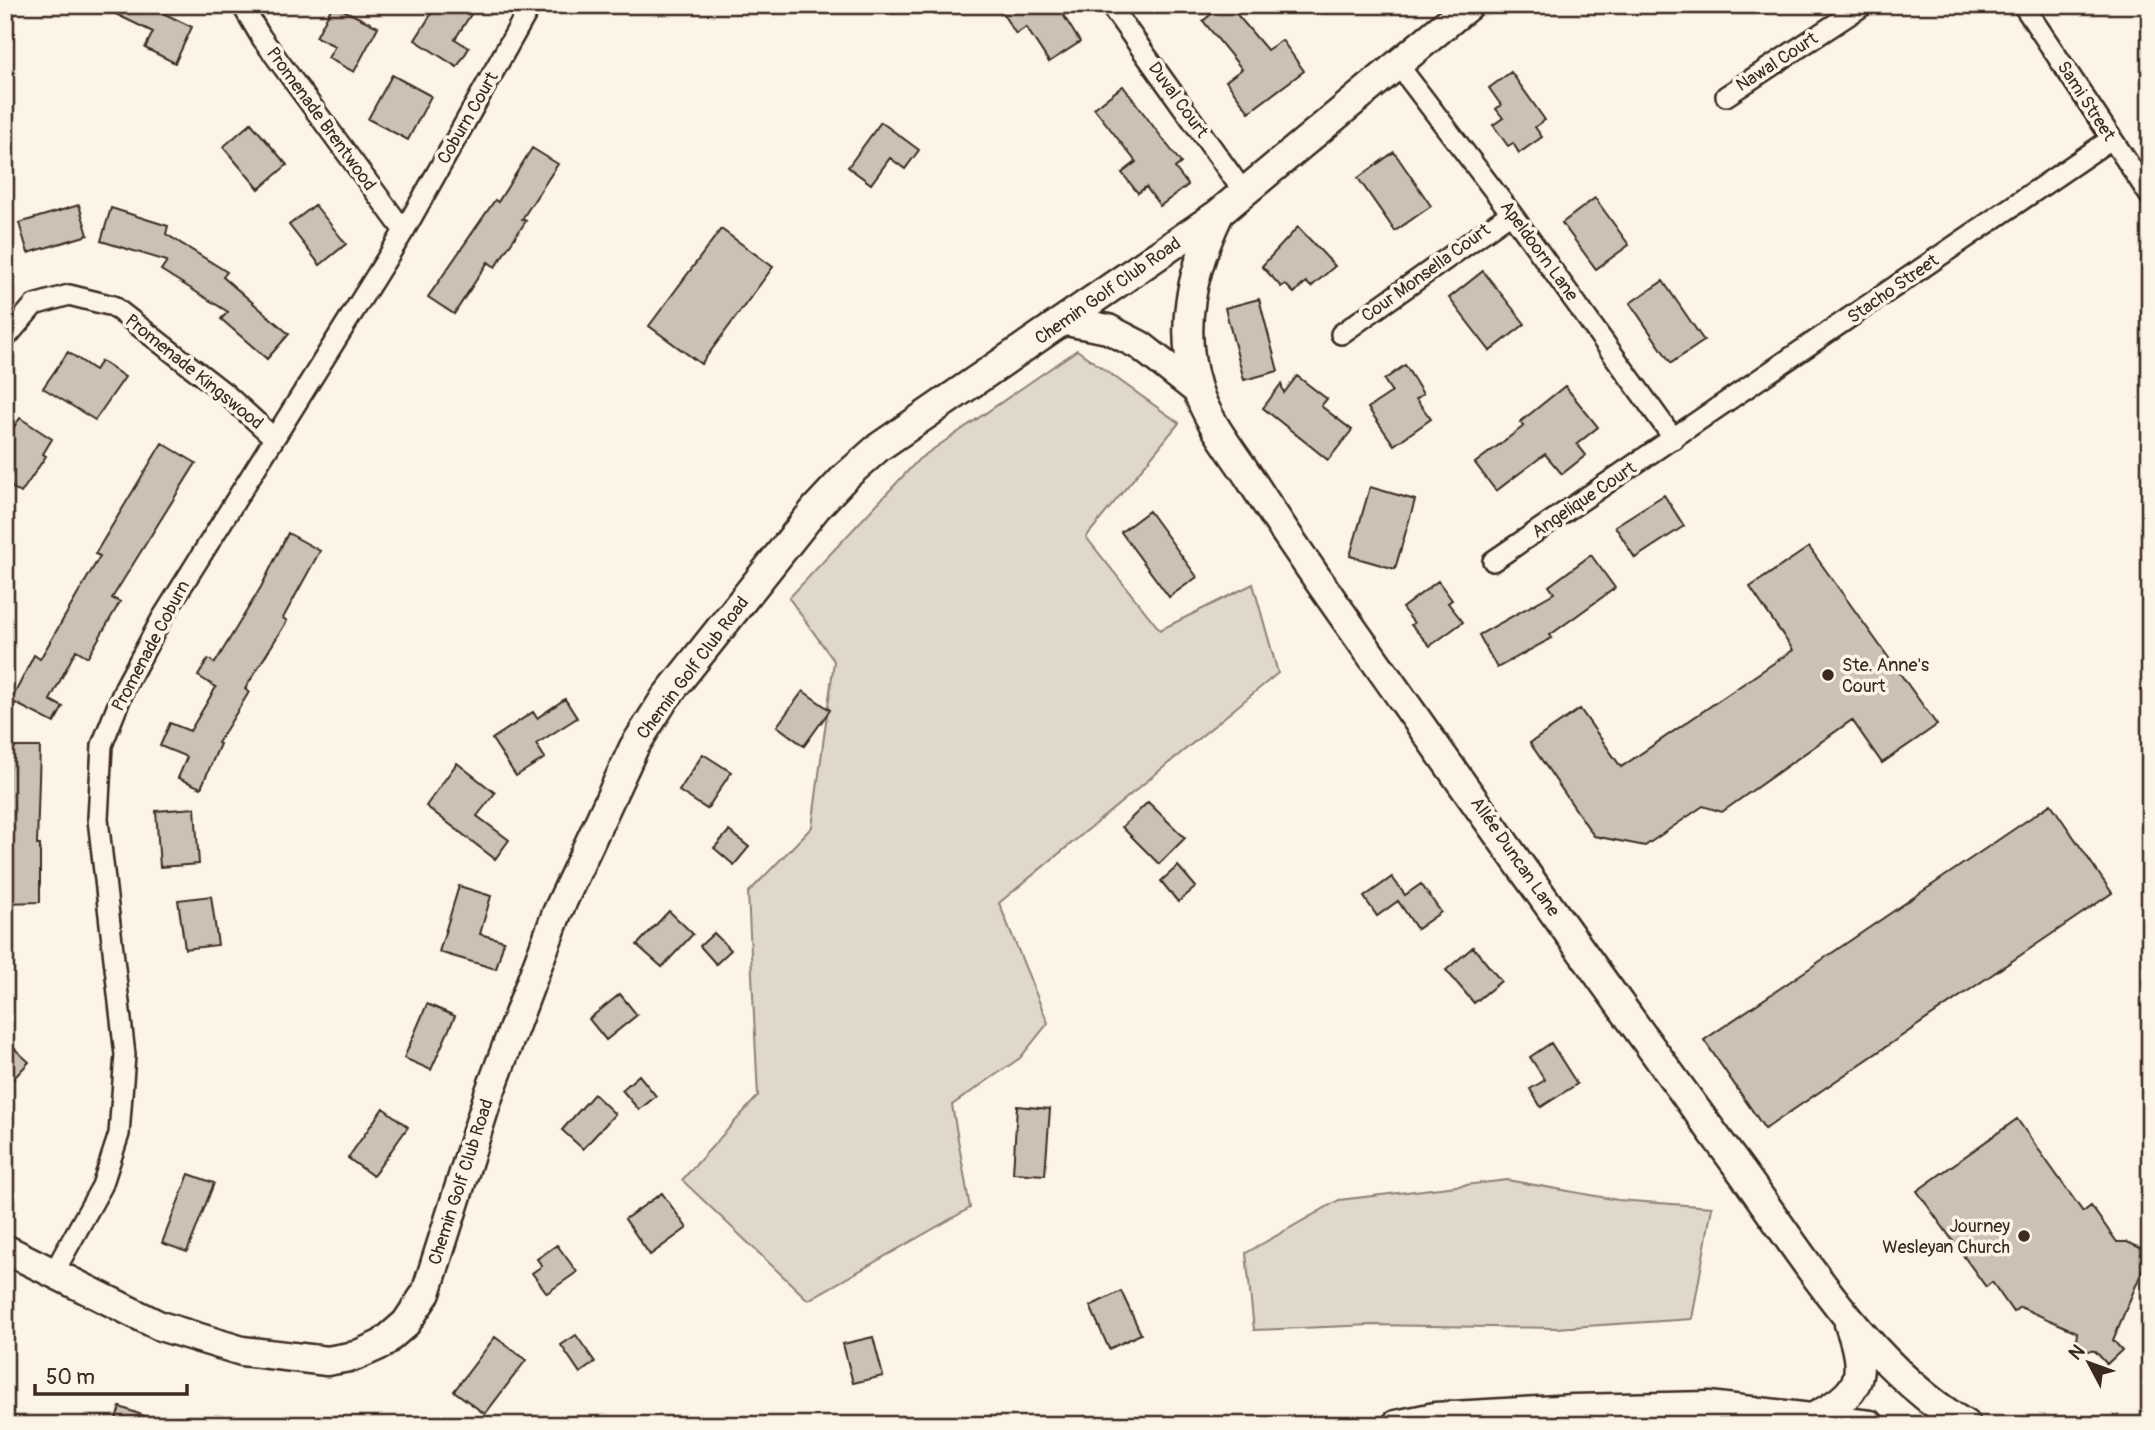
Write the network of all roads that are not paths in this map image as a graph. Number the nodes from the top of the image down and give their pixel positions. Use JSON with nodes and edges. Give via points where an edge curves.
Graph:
{"nodes":[{"id":1,"x":242,"y":5,"type":"edge"},
{"id":2,"x":531,"y":5,"type":"edge"},
{"id":3,"x":1110,"y":5,"type":"edge"},
{"id":4,"x":1469,"y":5,"type":"edge"},
{"id":5,"x":1864,"y":5,"type":"edge"},
{"id":6,"x":2023,"y":5,"type":"edge"},
{"id":7,"x":1399,"y":66,"type":"junction"},
{"id":8,"x":1726,"y":96,"type":"dead end"},
{"id":9,"x":2111,"y":138,"type":"junction"},
{"id":10,"x":1245,"y":194,"type":"junction"},
{"id":11,"x":2150,"y":196,"type":"edge"},
{"id":12,"x":1511,"y":213,"type":"junction"},
{"id":13,"x":1218,"y":215,"type":"junction"},
{"id":14,"x":404,"y":231,"type":"junction"},
{"id":15,"x":1066,"y":321,"type":"junction"},
{"id":16,"x":1341,"y":334,"type":"dead end"},
{"id":17,"x":5,"y":339,"type":"edge"},
{"id":18,"x":1198,"y":391,"type":"junction"},
{"id":19,"x":274,"y":438,"type":"junction"},
{"id":20,"x":1674,"y":439,"type":"junction"},
{"id":21,"x":1493,"y":561,"type":"dead end"},
{"id":22,"x":5,"y":1249,"type":"edge"},
{"id":23,"x":54,"y":1272,"type":"junction"},
{"id":24,"x":1846,"y":1315,"type":"junction"},
{"id":25,"x":1812,"y":1418,"type":"junction"},
{"id":26,"x":1396,"y":1425,"type":"edge"},
{"id":27,"x":1870,"y":1425,"type":"edge"},
{"id":28,"x":1966,"y":1425,"type":"edge"}],
"edges":[{"from":1,"to":14,"type":"street","name":"Promenade Brentwood"},
{"from":2,"to":14,"type":"street","name":"Coburn Court"},
{"from":3,"to":10,"type":"street","name":"Duval Court"},
{"from":4,"to":7,"type":"street","name":"Chemin Golf Club Road"},
{"from":5,"to":8,"type":"street","name":"Nawal Court"},
{"from":6,"to":9,"type":"street","name":"Sami Street"},
{"from":7,"to":10,"type":"street","name":"Chemin Golf Club Road"},
{"from":7,"to":12,"type":"street","name":"Apeldoorn Lane"},
{"from":9,"to":11,"type":"street","name":"Sami Street"},
{"from":9,"to":20,"type":"street","name":"Stacho Street"},
{"from":10,"to":13,"type":"street","name":"Chemin Golf Club Road"},
{"from":12,"to":16,"type":"street","name":"Cour Monsella Court"},
{"from":12,"to":20,"type":"street","name":"Apeldoorn Lane"},
{"from":13,"to":15,"type":"street","name":"Chemin Golf Club Road"},
{"from":13,"to":18,"type":"street","via":[[1202,249],[1188,318]]},
{"from":14,"to":19,"type":"street","name":"Promenade Coburn"},
{"from":15,"to":18,"type":"street","via":[[1108,329],[1140,346]]},
{"from":15,"to":23,"type":"street","name":"Chemin Golf Club Road","via":[[879,447],[845,477],[665,698],[634,747],[556,913],[489,1094],[426,1293],[406,1323],[382,1344],[327,1361],[242,1351],[160,1326]]},
{"from":17,"to":19,"type":"street","name":"Promenade Kingswood","via":[[34,305],[69,295],[113,306],[226,394]]},
{"from":18,"to":24,"type":"street","name":"Allée Duncan Lane","via":[[1236,458],[1327,593]]},
{"from":19,"to":23,"type":"street","name":"Promenade Coburn","via":[[162,618],[125,687],[102,745],[98,819],[125,1055],[120,1134],[102,1186]]},
{"from":20,"to":21,"type":"street","name":"Angelique Court"},
{"from":22,"to":23,"type":"street","name":"Chemin Golf Club Road"},
{"from":24,"to":25,"type":"street","via":[[1860,1354],[1860,1374],[1853,1391],[1839,1404]]},
{"from":24,"to":28,"type":"street","via":[[1921,1394]]},
{"from":25,"to":26,"type":"street","via":[[1709,1406],[1435,1417]]},
{"from":25,"to":27,"type":"street"}]}
